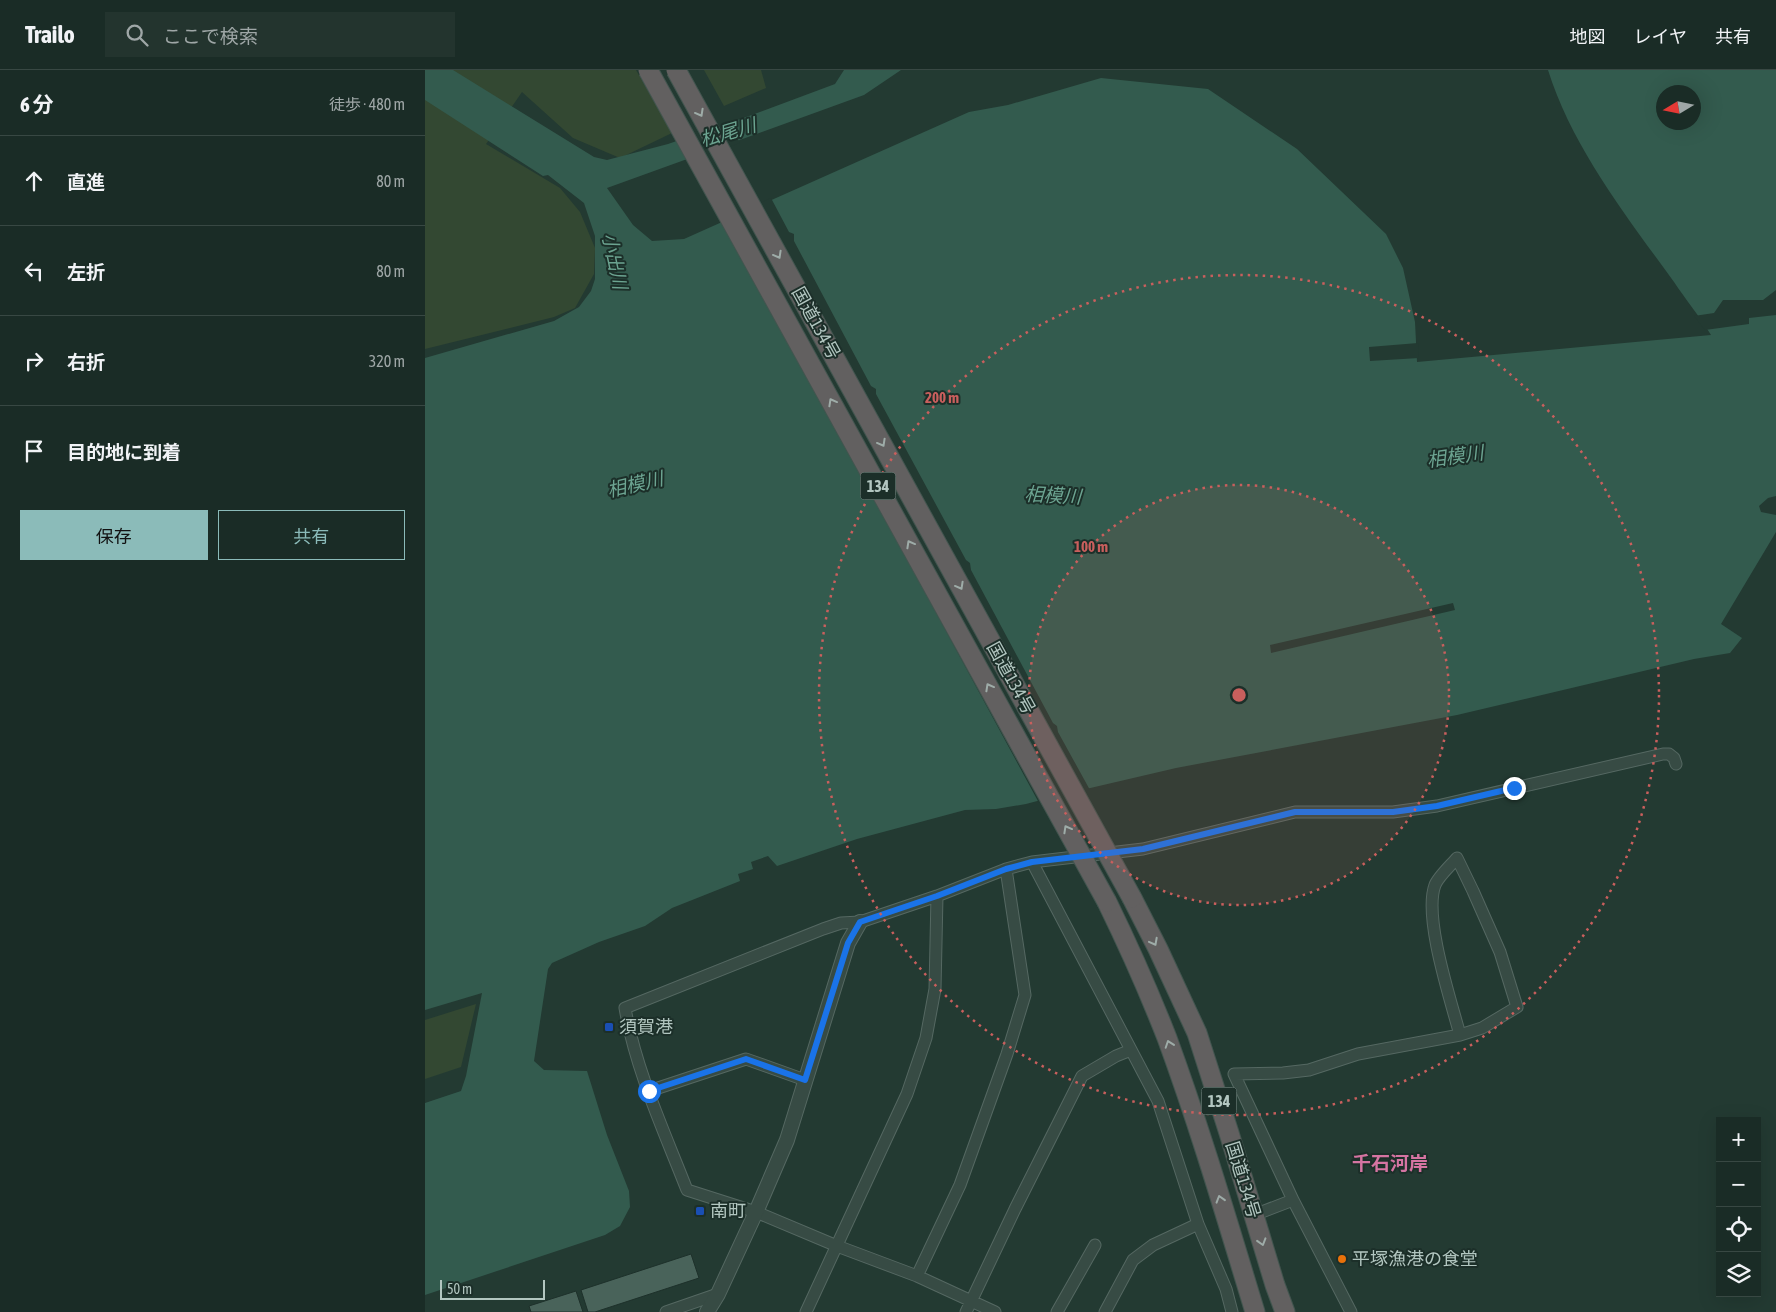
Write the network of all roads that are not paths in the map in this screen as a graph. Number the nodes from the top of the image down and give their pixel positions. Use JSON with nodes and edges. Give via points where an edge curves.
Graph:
{"nodes":[{"id":1,"x":649,"y":70,"type":"edge"},
{"id":2,"x":676,"y":70,"type":"edge"},
{"id":3,"x":1676,"y":764,"type":"dead end"},
{"id":4,"x":1032,"y":862,"type":"junction"},
{"id":5,"x":1006,"y":869,"type":"junction"},
{"id":6,"x":937,"y":896,"type":"junction"},
{"id":7,"x":860,"y":922,"type":"junction"},
{"id":8,"x":1460,"y":1035,"type":"junction"},
{"id":9,"x":1131,"y":1050,"type":"junction"},
{"id":10,"x":805,"y":1080,"type":"junction"},
{"id":11,"x":649,"y":1091,"type":"junction"},
{"id":12,"x":1293,"y":1200,"type":"junction"},
{"id":13,"x":756,"y":1212,"type":"junction"},
{"id":14,"x":1254,"y":1215,"type":"junction"},
{"id":15,"x":1198,"y":1224,"type":"junction"},
{"id":16,"x":1095,"y":1245,"type":"dead end"},
{"id":17,"x":837,"y":1246,"type":"junction"},
{"id":18,"x":917,"y":1276,"type":"junction"},
{"id":19,"x":718,"y":1294,"type":"junction"},
{"id":20,"x":971,"y":1300,"type":"junction"},
{"id":21,"x":665,"y":1312,"type":"edge"},
{"id":22,"x":707,"y":1312,"type":"edge"},
{"id":23,"x":806,"y":1312,"type":"edge"},
{"id":24,"x":966,"y":1312,"type":"edge"},
{"id":25,"x":995,"y":1312,"type":"edge"},
{"id":26,"x":1057,"y":1312,"type":"edge"},
{"id":27,"x":1105,"y":1312,"type":"edge"},
{"id":28,"x":1232,"y":1312,"type":"edge"},
{"id":29,"x":1255,"y":1312,"type":"edge"},
{"id":30,"x":1285,"y":1312,"type":"edge"},
{"id":31,"x":1351,"y":1312,"type":"edge"}],
"edges":[{"from":29,"to":1,"type":"highway","name":"国道134号","number":"134","one_way":true,"bridge":true,"via":[[1167,1038],[1133,955],[1107,902]]},
{"from":2,"to":14,"type":"highway","name":"国道134号","number":"134","one_way":true,"bridge":true,"via":[[1158,949],[1197,1033]]},
{"from":3,"to":4,"type":"street","via":[[1669,754],[1663,754],[1437,806],[1393,812],[1295,812],[1143,849]]},
{"from":4,"to":5,"type":"street"},
{"from":4,"to":9,"type":"street"},
{"from":5,"to":6,"type":"street"},
{"from":5,"to":18,"type":"street","via":[[1025,994],[1007,1054],[959,1185]]},
{"from":6,"to":7,"type":"street"},
{"from":6,"to":17,"type":"street","via":[[935,989],[926,1038],[907,1094]]},
{"from":7,"to":10,"type":"street","via":[[848,943]]},
{"from":7,"to":11,"type":"street","via":[[841,923],[823,929],[625,1008]]},
{"from":8,"to":8,"type":"street","via":[[1482,1028],[1517,1007],[1500,952],[1457,858],[1435,884],[1432,911],[1439,958]]},
{"from":8,"to":12,"type":"street","via":[[1358,1054],[1309,1070],[1283,1074],[1234,1074]]},
{"from":9,"to":15,"type":"street","via":[[1158,1101]]},
{"from":9,"to":20,"type":"street","via":[[1083,1076]]},
{"from":10,"to":11,"type":"street","via":[[746,1059]]},
{"from":10,"to":13,"type":"street","via":[[787,1140]]},
{"from":11,"to":13,"type":"street","via":[[687,1190]]},
{"from":12,"to":14,"type":"street"},
{"from":12,"to":31,"type":"street"},
{"from":13,"to":17,"type":"street"},
{"from":13,"to":19,"type":"street"},
{"from":14,"to":30,"type":"highway","name":"国道134号","number":"134","one_way":true},
{"from":15,"to":27,"type":"street","via":[[1153,1245],[1133,1260]]},
{"from":15,"to":28,"type":"street","via":[[1227,1289]]},
{"from":16,"to":26,"type":"street"},
{"from":17,"to":18,"type":"street"},
{"from":17,"to":23,"type":"street"},
{"from":18,"to":20,"type":"street"},
{"from":19,"to":21,"type":"street"},
{"from":19,"to":22,"type":"street"},
{"from":20,"to":24,"type":"street"},
{"from":20,"to":25,"type":"street"}]}
